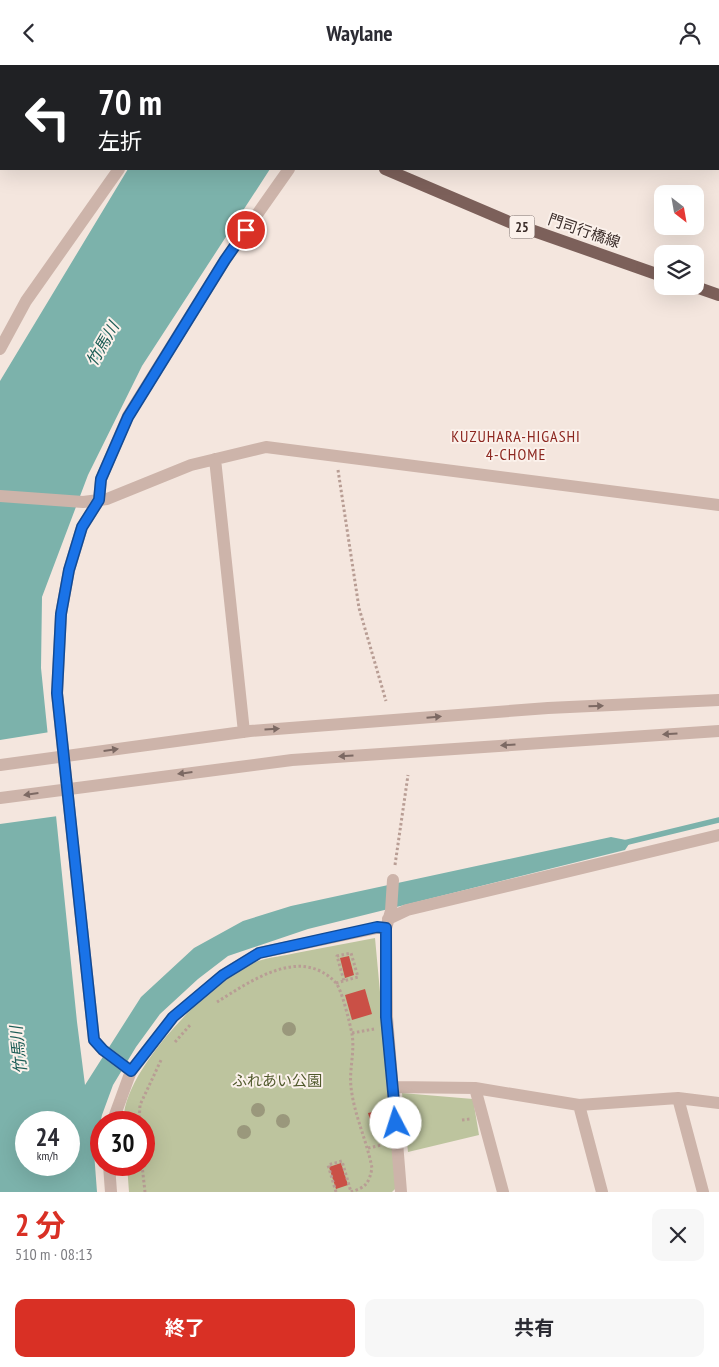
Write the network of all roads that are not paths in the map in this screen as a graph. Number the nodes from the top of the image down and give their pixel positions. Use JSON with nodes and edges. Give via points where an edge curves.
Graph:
{"nodes":[{"id":1,"x":118,"y":170,"type":"edge"},
{"id":2,"x":288,"y":170,"type":"edge"},
{"id":3,"x":387,"y":170,"type":"edge"},
{"id":4,"x":654,"y":273,"type":"edge"},
{"id":5,"x":704,"y":290,"type":"edge"},
{"id":6,"x":719,"y":295,"type":"edge"},
{"id":7,"x":0,"y":349,"type":"edge"},
{"id":8,"x":216,"y":459,"type":"junction"},
{"id":9,"x":0,"y":496,"type":"edge"},
{"id":10,"x":99,"y":500,"type":"junction"},
{"id":11,"x":719,"y":505,"type":"edge"},
{"id":12,"x":719,"y":700,"type":"edge"},
{"id":13,"x":719,"y":731,"type":"edge"},
{"id":14,"x":244,"y":732,"type":"junction"},
{"id":15,"x":60,"y":757,"type":"junction"},
{"id":16,"x":0,"y":765,"type":"edge"},
{"id":17,"x":64,"y":789,"type":"junction"},
{"id":18,"x":0,"y":798,"type":"edge"},
{"id":19,"x":719,"y":835,"type":"edge"},
{"id":20,"x":392,"y":880,"type":"road end"},
{"id":21,"x":388,"y":920,"type":"junction"},
{"id":22,"x":131,"y":1071,"type":"junction"},
{"id":23,"x":393,"y":1087,"type":"junction"},
{"id":24,"x":475,"y":1088,"type":"junction"},
{"id":25,"x":678,"y":1099,"type":"junction"},
{"id":26,"x":719,"y":1103,"type":"edge"},
{"id":27,"x":579,"y":1105,"type":"junction"},
{"id":28,"x":116,"y":1111,"type":"edge"},
{"id":29,"x":110,"y":1176,"type":"edge"},
{"id":30,"x":111,"y":1192,"type":"edge"},
{"id":31,"x":402,"y":1192,"type":"edge"},
{"id":32,"x":503,"y":1192,"type":"edge"},
{"id":33,"x":602,"y":1192,"type":"edge"},
{"id":34,"x":703,"y":1192,"type":"edge"}],
"edges":[{"from":1,"to":7,"type":"street","via":[[26,301]]},
{"from":2,"to":10,"type":"street","via":[[225,260],[128,417],[101,479]]},
{"from":3,"to":4,"type":"main road","name":"門司行橋線","number":"25","via":[[514,224]]},
{"from":5,"to":6,"type":"main road"},
{"from":8,"to":10,"type":"street","via":[[191,465]]},
{"from":8,"to":11,"type":"street","via":[[266,447]]},
{"from":8,"to":14,"type":"street"},
{"from":9,"to":10,"type":"street","via":[[83,502]]},
{"from":10,"to":15,"type":"street","via":[[82,527],[69,570],[61,614],[57,693]]},
{"from":14,"to":12,"type":"street","one_way":true,"via":[[548,708]]},
{"from":13,"to":17,"type":"street","one_way":true,"via":[[292,760]]},
{"from":15,"to":14,"type":"street","one_way":true},
{"from":15,"to":16,"type":"street"},
{"from":15,"to":17,"type":"street"},
{"from":17,"to":18,"type":"street","one_way":true},
{"from":17,"to":22,"type":"street","via":[[94,1040]]},
{"from":19,"to":21,"type":"street","via":[[407,910]]},
{"from":20,"to":21,"type":"street"},
{"from":21,"to":22,"type":"street","via":[[377,927],[259,953],[223,975],[173,1017]]},
{"from":21,"to":23,"type":"street","via":[[387,1027]]},
{"from":22,"to":28,"type":"street"},
{"from":23,"to":24,"type":"street"},
{"from":23,"to":31,"type":"street"},
{"from":24,"to":27,"type":"street"},
{"from":24,"to":32,"type":"street"},
{"from":25,"to":26,"type":"street"},
{"from":25,"to":27,"type":"street"},
{"from":25,"to":34,"type":"street"},
{"from":27,"to":33,"type":"street"},
{"from":29,"to":30,"type":"street"}]}
